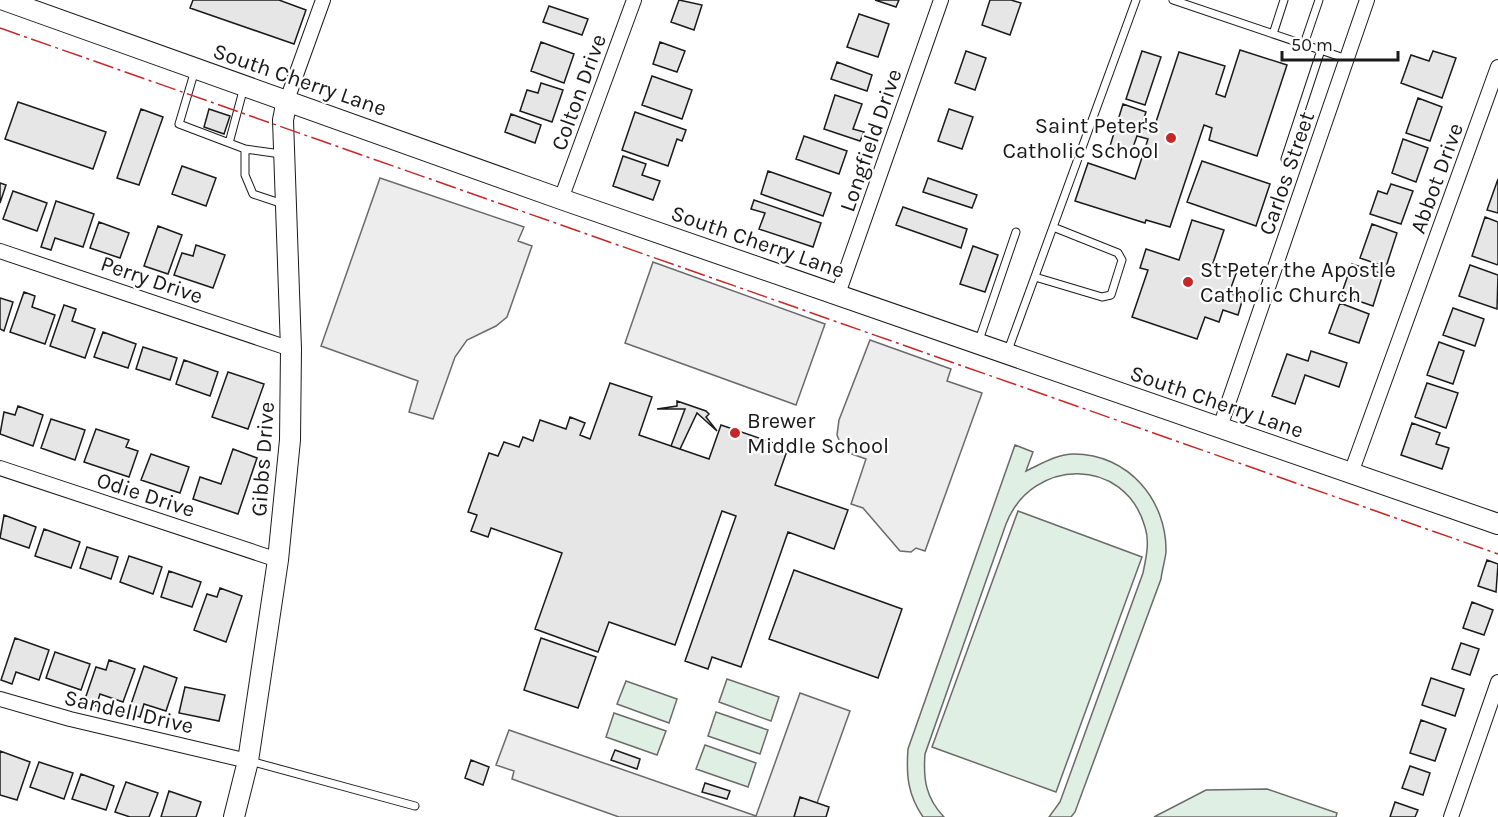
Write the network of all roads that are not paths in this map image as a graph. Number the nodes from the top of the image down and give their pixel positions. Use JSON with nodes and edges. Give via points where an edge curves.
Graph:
{"nodes":[{"id":1,"x":4,"y":0,"type":"edge"},
{"id":2,"x":323,"y":0,"type":"edge"},
{"id":3,"x":634,"y":0,"type":"edge"},
{"id":4,"x":941,"y":0,"type":"edge"},
{"id":5,"x":1136,"y":0,"type":"edge"},
{"id":6,"x":1173,"y":0,"type":"edge"},
{"id":7,"x":1284,"y":0,"type":"edge"},
{"id":8,"x":1319,"y":0,"type":"edge"},
{"id":9,"x":1367,"y":0,"type":"edge"},
{"id":10,"x":1273,"y":34,"type":"junction"},
{"id":11,"x":1304,"y":44,"type":"junction"},
{"id":12,"x":1320,"y":50,"type":"junction"},
{"id":13,"x":1347,"y":59,"type":"junction"},
{"id":14,"x":1498,"y":67,"type":"edge"},
{"id":15,"x":195,"y":68,"type":"junction"},
{"id":16,"x":244,"y":85,"type":"junction"},
{"id":17,"x":287,"y":100,"type":"junction"},
{"id":18,"x":229,"y":142,"type":"junction"},
{"id":19,"x":245,"y":149,"type":"junction"},
{"id":20,"x":284,"y":154,"type":"junction"},
{"id":21,"x":1284,"y":159,"type":"dead end"},
{"id":22,"x":561,"y":199,"type":"junction"},
{"id":23,"x":286,"y":205,"type":"junction"},
{"id":24,"x":1053,"y":227,"type":"junction"},
{"id":25,"x":1016,"y":232,"type":"dead end"},
{"id":26,"x":0,"y":251,"type":"edge"},
{"id":27,"x":1035,"y":277,"type":"junction"},
{"id":28,"x":838,"y":294,"type":"junction"},
{"id":29,"x":978,"y":343,"type":"junction"},
{"id":30,"x":291,"y":349,"type":"junction"},
{"id":31,"x":1007,"y":353,"type":"junction"},
{"id":32,"x":1220,"y":427,"type":"junction"},
{"id":33,"x":0,"y":468,"type":"edge"},
{"id":34,"x":1351,"y":473,"type":"junction"},
{"id":35,"x":1498,"y":524,"type":"edge"},
{"id":36,"x":278,"y":560,"type":"junction"},
{"id":37,"x":1498,"y":682,"type":"edge"},
{"id":38,"x":0,"y":699,"type":"edge"},
{"id":39,"x":248,"y":761,"type":"junction"},
{"id":40,"x":415,"y":806,"type":"dead end"},
{"id":41,"x":234,"y":817,"type":"edge"},
{"id":42,"x":1452,"y":817,"type":"edge"}],
"edges":[{"from":1,"to":15,"type":"street","name":"South Cherry Lane"},
{"from":2,"to":17,"type":"street"},
{"from":3,"to":22,"type":"street","name":"Colton Drive"},
{"from":4,"to":28,"type":"street","name":"Longfield Drive"},
{"from":5,"to":24,"type":"lane"},
{"from":6,"to":10,"type":"lane"},
{"from":7,"to":10,"type":"lane"},
{"from":8,"to":11,"type":"lane"},
{"from":9,"to":13,"type":"street","name":"Carlos Street"},
{"from":10,"to":11,"type":"lane"},
{"from":11,"to":12,"type":"lane"},
{"from":12,"to":13,"type":"lane"},
{"from":12,"to":21,"type":"lane"},
{"from":13,"to":32,"type":"street","name":"Carlos Street"},
{"from":14,"to":34,"type":"street","name":"Abbot Drive"},
{"from":15,"to":16,"type":"street","name":"South Cherry Lane"},
{"from":15,"to":18,"type":"lane","via":[[179,124]]},
{"from":16,"to":17,"type":"street","name":"South Cherry Lane"},
{"from":16,"to":18,"type":"lane"},
{"from":17,"to":20,"type":"street","name":"Gibbs Drive"},
{"from":17,"to":22,"type":"street","name":"South Cherry Lane"},
{"from":18,"to":19,"type":"lane"},
{"from":19,"to":20,"type":"lane"},
{"from":19,"to":23,"type":"lane","via":[[245,175],[253,194]]},
{"from":20,"to":23,"type":"street","name":"Gibbs Drive"},
{"from":22,"to":28,"type":"street","name":"South Cherry Lane"},
{"from":23,"to":30,"type":"street","name":"Gibbs Drive"},
{"from":24,"to":27,"type":"lane"},
{"from":24,"to":27,"type":"lane","via":[[1119,253],[1122,260],[1111,295],[1102,297]]},
{"from":25,"to":29,"type":"lane"},
{"from":26,"to":30,"type":"street","name":"Perry Drive"},
{"from":27,"to":31,"type":"lane"},
{"from":28,"to":29,"type":"street","name":"South Cherry Lane"},
{"from":29,"to":31,"type":"street","name":"South Cherry Lane"},
{"from":30,"to":36,"type":"street","name":"Gibbs Drive","via":[[290,440]]},
{"from":31,"to":32,"type":"street","name":"South Cherry Lane"},
{"from":32,"to":34,"type":"street","name":"South Cherry Lane"},
{"from":33,"to":36,"type":"street","name":"Odie Drive"},
{"from":34,"to":35,"type":"street","name":"South Cherry Lane"},
{"from":36,"to":39,"type":"street","name":"Gibbs Drive"},
{"from":37,"to":42,"type":"street"},
{"from":38,"to":39,"type":"street","name":"Sandell Drive"},
{"from":39,"to":40,"type":"lane"},
{"from":39,"to":41,"type":"street","name":"Gibbs Drive"}]}
